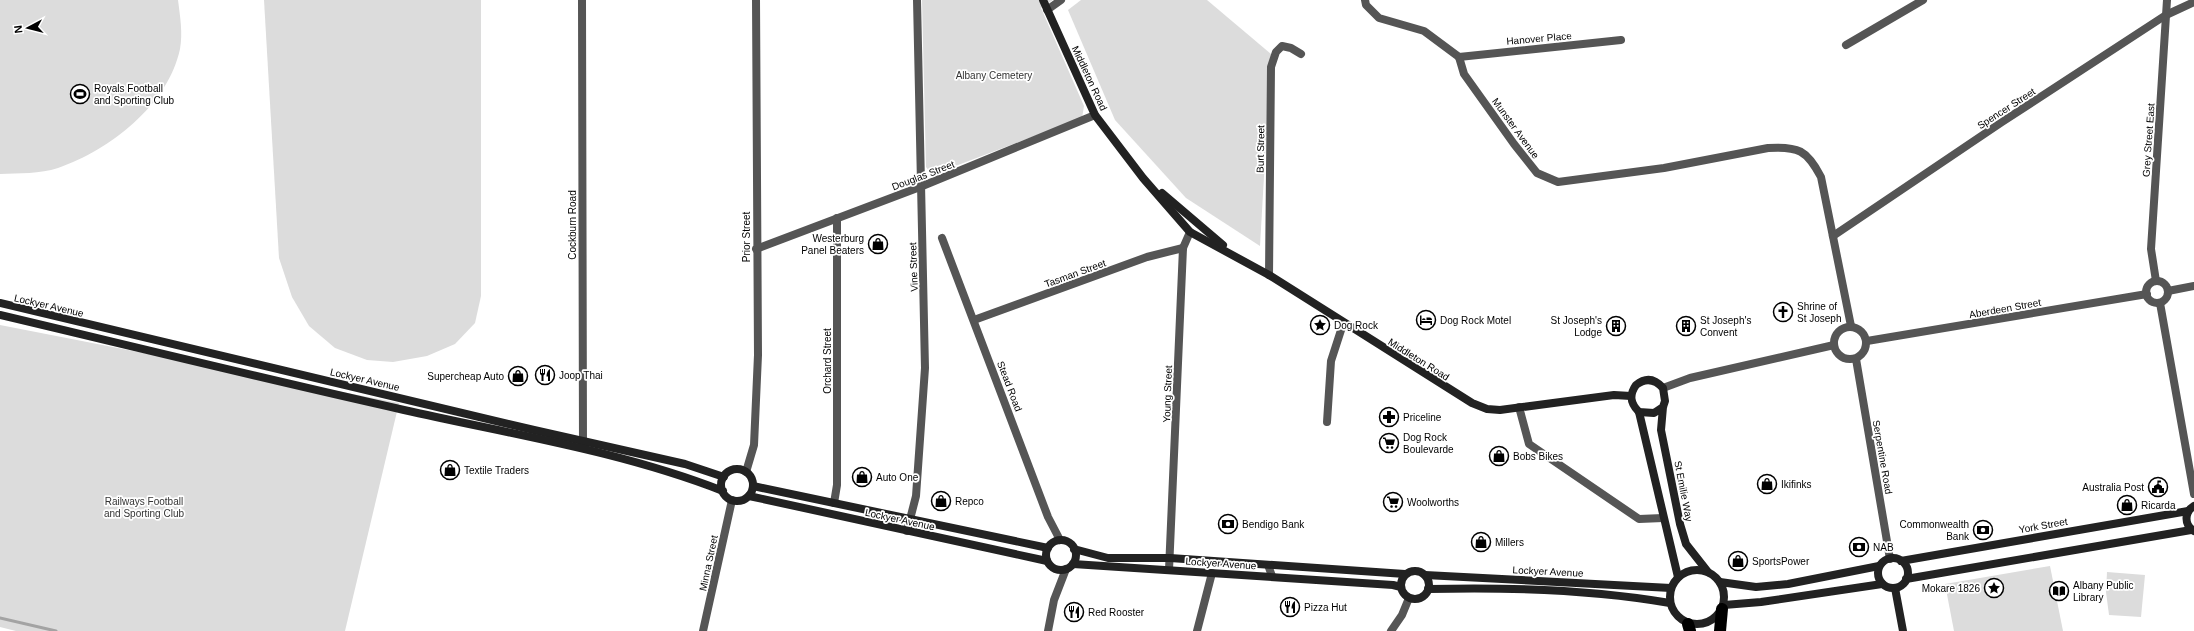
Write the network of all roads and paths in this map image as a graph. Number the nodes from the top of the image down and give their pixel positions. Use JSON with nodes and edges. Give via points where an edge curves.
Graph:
{"nodes":[{"id":1,"x":582,"y":0,"type":"edge"},
{"id":2,"x":756,"y":0,"type":"edge"},
{"id":3,"x":917,"y":0,"type":"edge"},
{"id":4,"x":1043,"y":0,"type":"edge"},
{"id":5,"x":1061,"y":0,"type":"edge"},
{"id":6,"x":1365,"y":0,"type":"edge"},
{"id":7,"x":1923,"y":0,"type":"edge"},
{"id":8,"x":2167,"y":0,"type":"edge"},
{"id":9,"x":2194,"y":2,"type":"edge"},
{"id":10,"x":1047,"y":10,"type":"junction"},
{"id":11,"x":2166,"y":15,"type":"junction"},
{"id":12,"x":1621,"y":40,"type":"dead end"},
{"id":13,"x":1846,"y":45,"type":"dead end"},
{"id":14,"x":1301,"y":54,"type":"dead end"},
{"id":15,"x":1459,"y":57,"type":"junction"},
{"id":16,"x":1095,"y":116,"type":"junction"},
{"id":17,"x":1143,"y":178,"type":"junction"},
{"id":18,"x":920,"y":187,"type":"junction"},
{"id":19,"x":837,"y":218,"type":"junction"},
{"id":20,"x":1190,"y":232,"type":"junction"},
{"id":21,"x":1833,"y":236,"type":"junction"},
{"id":22,"x":942,"y":238,"type":"dead end"},
{"id":23,"x":756,"y":248,"type":"junction"},
{"id":24,"x":1183,"y":248,"type":"junction"},
{"id":25,"x":1234,"y":255,"type":"junction"},
{"id":26,"x":1269,"y":275,"type":"junction"},
{"id":27,"x":2156,"y":281,"type":"junction"},
{"id":28,"x":2194,"y":286,"type":"edge"},
{"id":29,"x":2168,"y":291,"type":"junction"},
{"id":30,"x":2146,"y":294,"type":"junction"},
{"id":31,"x":0,"y":303,"type":"edge"},
{"id":32,"x":2160,"y":303,"type":"junction"},
{"id":33,"x":0,"y":315,"type":"edge"},
{"id":34,"x":974,"y":320,"type":"junction"},
{"id":35,"x":1343,"y":324,"type":"junction"},
{"id":36,"x":1851,"y":326,"type":"junction"},
{"id":37,"x":1867,"y":341,"type":"junction"},
{"id":38,"x":1834,"y":345,"type":"junction"},
{"id":39,"x":1856,"y":358,"type":"junction"},
{"id":40,"x":1663,"y":388,"type":"junction"},
{"id":41,"x":1631,"y":396,"type":"junction"},
{"id":42,"x":1663,"y":407,"type":"junction"},
{"id":43,"x":1519,"y":408,"type":"junction"},
{"id":44,"x":1639,"y":412,"type":"junction"},
{"id":45,"x":1327,"y":422,"type":"dead end"},
{"id":46,"x":583,"y":441,"type":"junction"},
{"id":47,"x":583,"y":450,"type":"junction"},
{"id":48,"x":746,"y":472,"type":"junction"},
{"id":49,"x":724,"y":477,"type":"junction"},
{"id":50,"x":753,"y":486,"type":"junction"},
{"id":51,"x":723,"y":491,"type":"junction"},
{"id":52,"x":2194,"y":494,"type":"edge"},
{"id":53,"x":749,"y":496,"type":"junction"},
{"id":54,"x":732,"y":500,"type":"junction"},
{"id":55,"x":834,"y":503,"type":"junction"},
{"id":56,"x":2191,"y":508,"type":"edge"},
{"id":57,"x":1663,"y":518,"type":"junction"},
{"id":58,"x":909,"y":520,"type":"junction"},
{"id":59,"x":2193,"y":530,"type":"edge"},
{"id":60,"x":906,"y":531,"type":"junction"},
{"id":61,"x":1060,"y":540,"type":"junction"},
{"id":62,"x":1048,"y":548,"type":"junction"},
{"id":63,"x":1074,"y":549,"type":"junction"},
{"id":64,"x":1170,"y":558,"type":"junction"},
{"id":65,"x":1890,"y":558,"type":"junction"},
{"id":66,"x":1047,"y":560,"type":"junction"},
{"id":67,"x":1901,"y":561,"type":"junction"},
{"id":68,"x":1073,"y":564,"type":"junction"},
{"id":69,"x":1268,"y":565,"type":"junction"},
{"id":70,"x":1880,"y":566,"type":"junction"},
{"id":71,"x":1066,"y":569,"type":"junction"},
{"id":72,"x":1169,"y":570,"type":"junction"},
{"id":73,"x":1708,"y":572,"type":"junction"},
{"id":74,"x":1212,"y":573,"type":"junction"},
{"id":75,"x":1405,"y":574,"type":"junction"},
{"id":76,"x":1425,"y":575,"type":"junction"},
{"id":77,"x":1272,"y":576,"type":"junction"},
{"id":78,"x":1678,"y":577,"type":"junction"},
{"id":79,"x":1906,"y":579,"type":"junction"},
{"id":80,"x":1720,"y":582,"type":"junction"},
{"id":81,"x":1882,"y":584,"type":"junction"},
{"id":82,"x":1401,"y":588,"type":"junction"},
{"id":83,"x":1671,"y":588,"type":"junction"},
{"id":84,"x":1895,"y":588,"type":"junction"},
{"id":85,"x":1428,"y":589,"type":"junction"},
{"id":86,"x":1409,"y":598,"type":"junction"},
{"id":87,"x":1670,"y":603,"type":"junction"},
{"id":88,"x":1723,"y":607,"type":"junction"},
{"id":89,"x":1689,"y":627,"type":"edge"},
{"id":90,"x":705,"y":631,"type":"edge"},
{"id":91,"x":1048,"y":631,"type":"edge"},
{"id":92,"x":1197,"y":631,"type":"edge"},
{"id":93,"x":1391,"y":631,"type":"edge"},
{"id":94,"x":1720,"y":631,"type":"edge"},
{"id":95,"x":1903,"y":631,"type":"edge"}],
"edges":[{"from":1,"to":46,"type":"street","name":"Cockburn Road"},
{"from":2,"to":23,"type":"street","name":"Prior Street"},
{"from":3,"to":18,"type":"street","name":"Vine Street"},
{"from":4,"to":10,"type":"main road","name":"Middleton Road"},
{"from":5,"to":10,"type":"street"},
{"from":6,"to":15,"type":"street","via":[[1366,5],[1379,18],[1424,31]]},
{"from":7,"to":13,"type":"street"},
{"from":8,"to":11,"type":"street","name":"Grey Street East"},
{"from":9,"to":11,"type":"street","name":"Spencer Street"},
{"from":10,"to":16,"type":"main road","name":"Middleton Road"},
{"from":11,"to":21,"type":"street","name":"Spencer Street"},
{"from":11,"to":27,"type":"street","name":"Grey Street East","via":[[2151,249]]},
{"from":12,"to":15,"type":"street","name":"Hanover Place"},
{"from":14,"to":26,"type":"street","name":"Burt Street","via":[[1282,46],[1276,52],[1272,67]]},
{"from":15,"to":21,"type":"street","name":"Munster Avenue","via":[[1464,74],[1537,173],[1558,182],[1664,168],[1768,148],[1798,149],[1813,160],[1821,177]]},
{"from":16,"to":17,"type":"main road","name":"Middleton Road"},
{"from":16,"to":18,"type":"street","name":"Douglas Street"},
{"from":17,"to":20,"type":"main road","name":"Middleton Road"},
{"from":17,"to":25,"type":"main road","name":"Middleton Road"},
{"from":18,"to":19,"type":"street","name":"Douglas Street"},
{"from":18,"to":58,"type":"street","name":"Vine Street","via":[[926,368],[916,496]]},
{"from":19,"to":23,"type":"street","name":"Douglas Street"},
{"from":19,"to":55,"type":"street","name":"Orchard Street","via":[[837,485]]},
{"from":20,"to":24,"type":"street","name":"Young Street"},
{"from":20,"to":25,"type":"main road","name":"Middleton Road"},
{"from":21,"to":36,"type":"street"},
{"from":22,"to":34,"type":"street","name":"Stead Road"},
{"from":23,"to":48,"type":"street","name":"Prior Street","via":[[756,414],[754,444]]},
{"from":24,"to":34,"type":"street","name":"Tasman Street","via":[[1147,257]]},
{"from":24,"to":64,"type":"street","name":"Young Street"},
{"from":25,"to":26,"type":"main road","name":"Middleton Road"},
{"from":26,"to":35,"type":"main road","name":"Middleton Road"},
{"from":27,"to":29,"type":"street","via":[[2165,284]]},
{"from":27,"to":30,"type":"street","via":[[2150,284]]},
{"from":28,"to":29,"type":"street"},
{"from":29,"to":32,"type":"street","via":[[2166,298]]},
{"from":30,"to":32,"type":"street","via":[[2153,302]]},
{"from":30,"to":37,"type":"street","name":"Aberdeen Street"},
{"from":31,"to":46,"type":"main road","name":"Lockyer Avenue"},
{"from":32,"to":52,"type":"street"},
{"from":33,"to":47,"type":"main road","name":"Lockyer Avenue"},
{"from":34,"to":61,"type":"street","name":"Stead Road","via":[[1048,517]]},
{"from":35,"to":43,"type":"main road","name":"Middleton Road","via":[[1472,403],[1486,409]]},
{"from":35,"to":45,"type":"street","via":[[1330,361]]},
{"from":36,"to":37,"type":"street","via":[[1862,331]]},
{"from":36,"to":38,"type":"street","via":[[1837,334]]},
{"from":37,"to":39,"type":"street","via":[[1865,351]]},
{"from":38,"to":39,"type":"street","via":[[1836,351],[1844,358]]},
{"from":38,"to":40,"type":"street","via":[[1690,378]]},
{"from":39,"to":65,"type":"street","name":"Serpentine Road"},
{"from":40,"to":41,"type":"main road","via":[[1654,380],[1641,381]]},
{"from":40,"to":42,"type":"main road","via":[[1666,394]]},
{"from":41,"to":43,"type":"main road","name":"Middleton Road","via":[[1614,395]]},
{"from":41,"to":44,"type":"main road"},
{"from":42,"to":44,"type":"main road","via":[[1654,413]]},
{"from":42,"to":73,"type":"main road","name":"St Emilie Way","via":[[1661,430],[1680,524],[1686,544]]},
{"from":43,"to":57,"type":"street","via":[[1529,444],[1640,519]]},
{"from":44,"to":57,"type":"main road"},
{"from":46,"to":47,"type":"street","name":"Cockburn Road"},
{"from":46,"to":49,"type":"main road","name":"Lockyer Avenue","via":[[685,464]]},
{"from":47,"to":51,"type":"main road","name":"Lockyer Avenue","via":[[684,476]]},
{"from":48,"to":49,"type":"main road","via":[[734,470]]},
{"from":48,"to":50,"type":"main road","via":[[750,475]]},
{"from":49,"to":51,"type":"main road"},
{"from":50,"to":53,"type":"main road"},
{"from":50,"to":55,"type":"main road","name":"Lockyer Avenue"},
{"from":51,"to":54,"type":"main road"},
{"from":53,"to":54,"type":"main road","via":[[738,501]]},
{"from":53,"to":60,"type":"main road","name":"Lockyer Avenue"},
{"from":54,"to":90,"type":"street","name":"Minna Street"},
{"from":55,"to":58,"type":"main road","name":"Lockyer Avenue"},
{"from":56,"to":59,"type":"main road","via":[[2186,521]]},
{"from":56,"to":67,"type":"main road","name":"York Street"},
{"from":57,"to":78,"type":"main road"},
{"from":58,"to":60,"type":"street","name":"Vine Street"},
{"from":58,"to":62,"type":"main road","name":"Lockyer Avenue"},
{"from":59,"to":79,"type":"main road"},
{"from":60,"to":66,"type":"main road","name":"Lockyer Avenue"},
{"from":61,"to":62,"type":"main road"},
{"from":61,"to":63,"type":"main road","via":[[1067,542]]},
{"from":62,"to":66,"type":"main road"},
{"from":63,"to":64,"type":"main road","name":"Lockyer Avenue","via":[[1108,558]]},
{"from":63,"to":68,"type":"main road","via":[[1076,554]]},
{"from":64,"to":69,"type":"main road","name":"Lockyer Avenue"},
{"from":64,"to":72,"type":"street"},
{"from":65,"to":67,"type":"main road","name":"York Street"},
{"from":65,"to":70,"type":"main road"},
{"from":66,"to":71,"type":"main road","via":[[1054,568]]},
{"from":67,"to":79,"type":"main road","via":[[1907,569]]},
{"from":68,"to":71,"type":"main road"},
{"from":68,"to":72,"type":"main road","name":"Lockyer Avenue"},
{"from":69,"to":75,"type":"main road","name":"Lockyer Avenue"},
{"from":69,"to":77,"type":"street","name":"Lockyer Avenue"},
{"from":70,"to":80,"type":"main road","via":[[1788,584],[1756,587]]},
{"from":70,"to":81,"type":"main road","via":[[1878,575]]},
{"from":71,"to":91,"type":"street","via":[[1054,600]]},
{"from":72,"to":74,"type":"main road","name":"Lockyer Avenue"},
{"from":73,"to":78,"type":"main road","via":[[1697,570]]},
{"from":73,"to":80,"type":"main road"},
{"from":74,"to":77,"type":"main road","name":"Lockyer Avenue"},
{"from":74,"to":92,"type":"street"},
{"from":75,"to":76,"type":"main road","via":[[1414,571]]},
{"from":75,"to":82,"type":"main road"},
{"from":76,"to":83,"type":"main road","name":"Lockyer Avenue"},
{"from":76,"to":85,"type":"main road","via":[[1429,584]]},
{"from":77,"to":82,"type":"main road","name":"Lockyer Avenue","via":[[1393,585]]},
{"from":78,"to":83,"type":"main road"},
{"from":79,"to":84,"type":"main road"},
{"from":80,"to":88,"type":"main road","via":[[1724,593]]},
{"from":81,"to":84,"type":"main road"},
{"from":81,"to":88,"type":"main road"},
{"from":82,"to":86,"type":"main road"},
{"from":83,"to":87,"type":"main road"},
{"from":84,"to":95,"type":"main road"},
{"from":85,"to":86,"type":"main road","via":[[1420,598]]},
{"from":85,"to":87,"type":"main road","name":"Lockyer Avenue","via":[[1547,590],[1629,596]]},
{"from":86,"to":93,"type":"street"},
{"from":87,"to":89,"type":"main road","via":[[1676,616]]},
{"from":88,"to":89,"type":"main road","via":[[1708,623]]},
{"from":88,"to":94,"type":"highway"}]}
